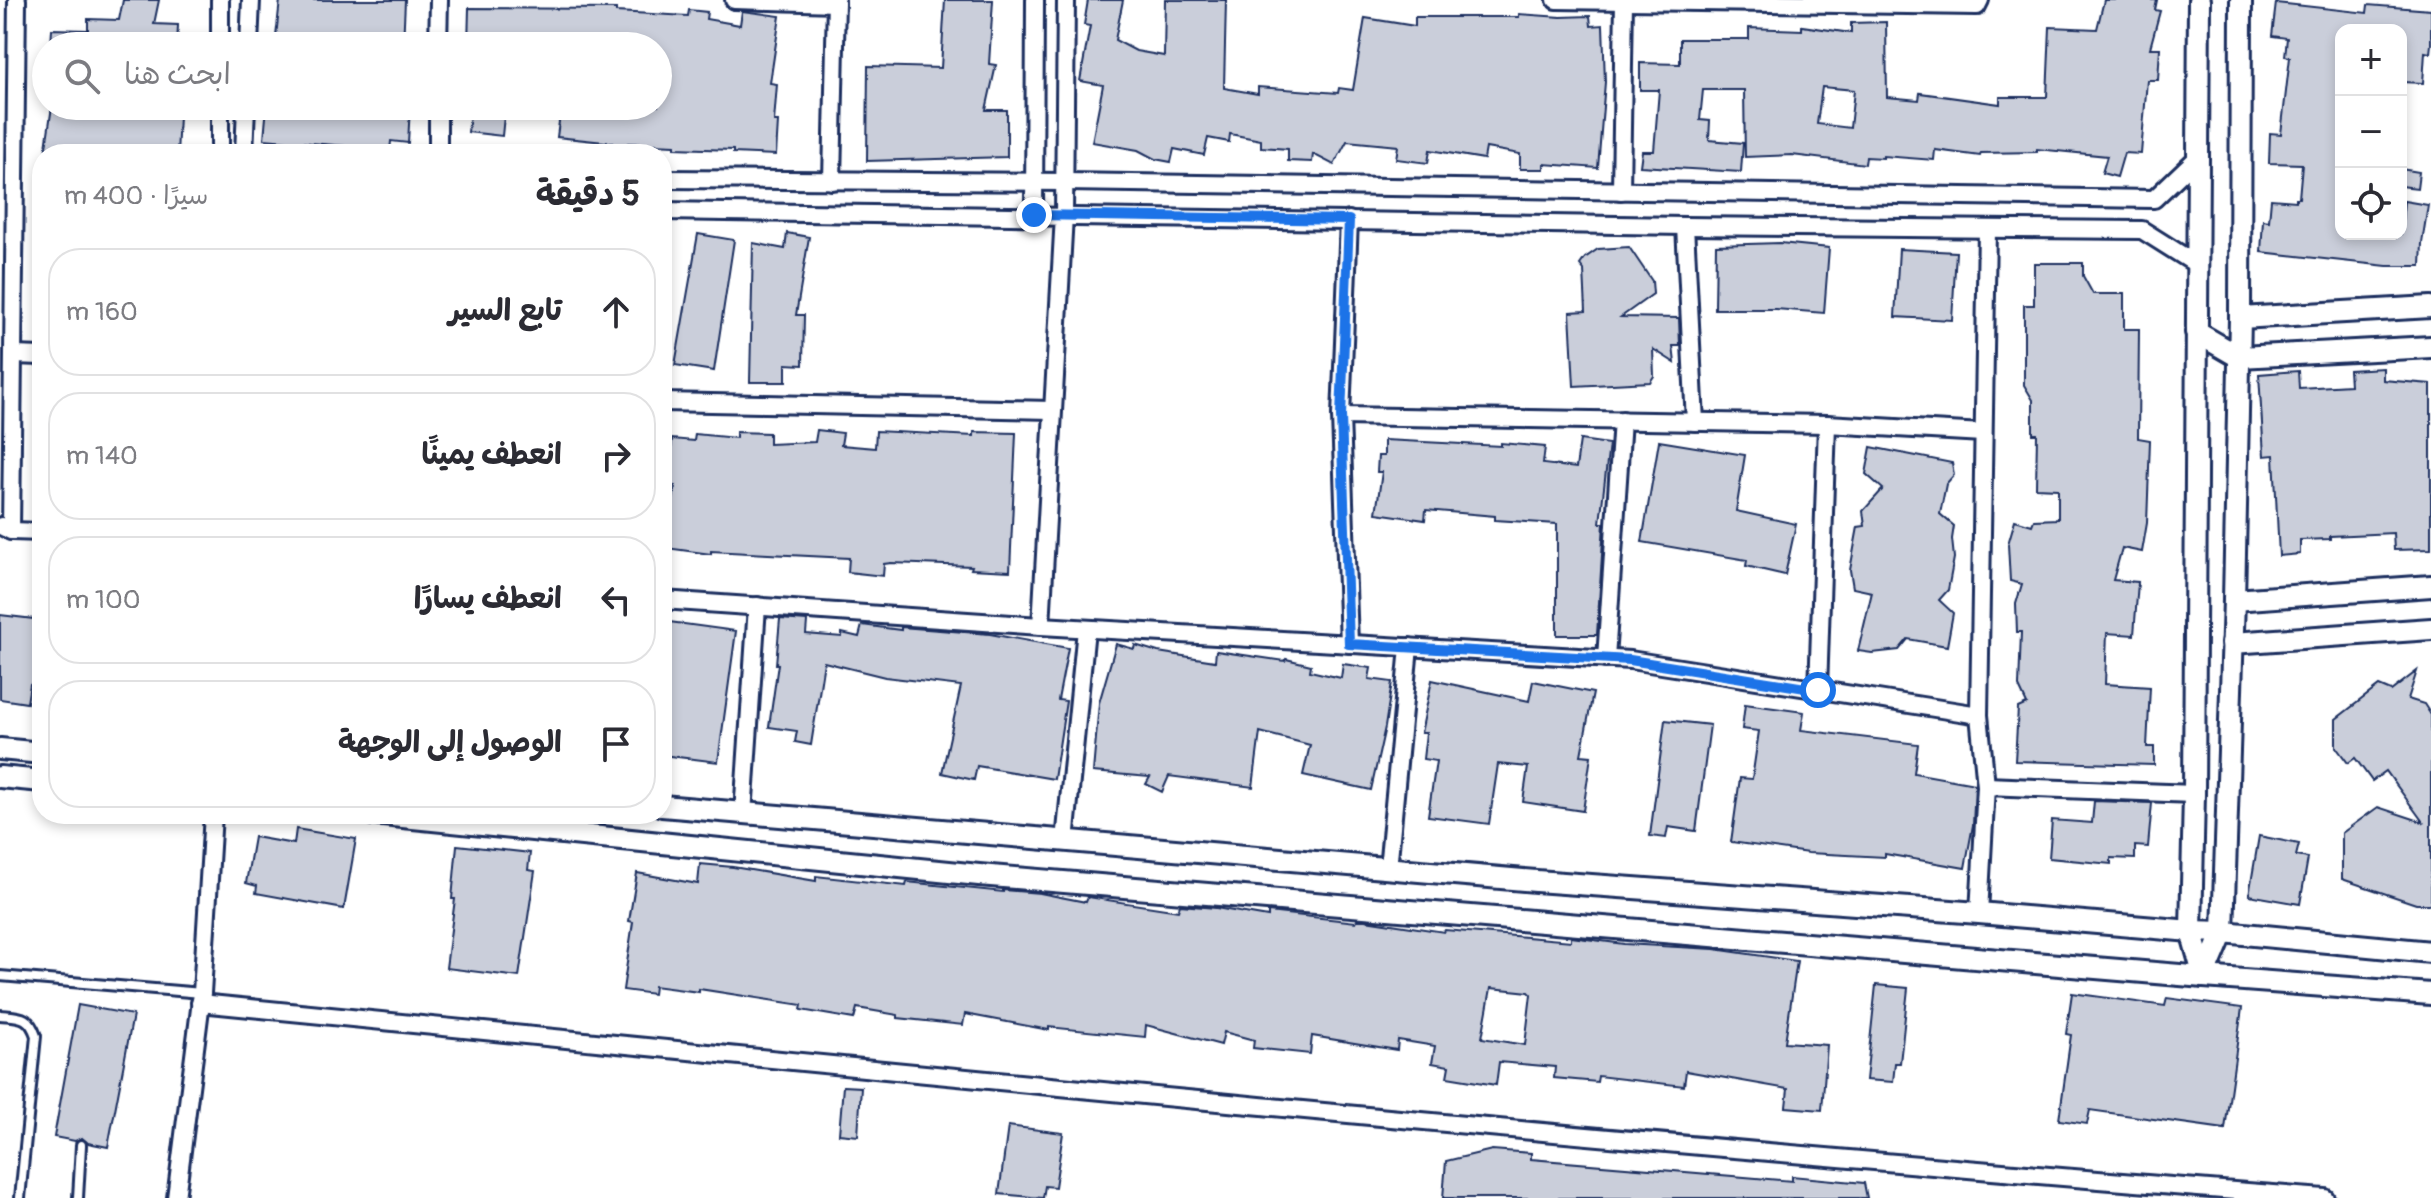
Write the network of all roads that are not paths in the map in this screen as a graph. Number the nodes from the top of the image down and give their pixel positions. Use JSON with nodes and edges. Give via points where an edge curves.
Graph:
{"nodes":[{"id":1,"x":17,"y":0,"type":"edge"},
{"id":2,"x":220,"y":0,"type":"edge"},
{"id":3,"x":251,"y":0,"type":"edge"},
{"id":4,"x":439,"y":0,"type":"edge"},
{"id":5,"x":734,"y":0,"type":"edge"},
{"id":6,"x":1035,"y":0,"type":"edge"},
{"id":7,"x":1066,"y":0,"type":"edge"},
{"id":8,"x":1556,"y":0,"type":"edge"},
{"id":9,"x":1624,"y":0,"type":"edge"},
{"id":10,"x":1980,"y":0,"type":"edge"},
{"id":11,"x":2199,"y":0,"type":"edge"},
{"id":12,"x":2241,"y":0,"type":"edge"},
{"id":13,"x":836,"y":1,"type":"edge"},
{"id":14,"x":1799,"y":2,"type":"edge"},
{"id":15,"x":220,"y":32,"type":"edge"},
{"id":16,"x":250,"y":32,"type":"edge"},
{"id":17,"x":438,"y":32,"type":"edge"},
{"id":18,"x":220,"y":120,"type":"edge"},
{"id":19,"x":245,"y":120,"type":"edge"},
{"id":20,"x":438,"y":120,"type":"edge"},
{"id":21,"x":220,"y":144,"type":"edge"},
{"id":22,"x":244,"y":144,"type":"edge"},
{"id":23,"x":438,"y":144,"type":"edge"},
{"id":24,"x":2197,"y":158,"type":"junction"},
{"id":25,"x":672,"y":179,"type":"edge"},
{"id":26,"x":832,"y":181,"type":"junction"},
{"id":27,"x":1035,"y":182,"type":"junction"},
{"id":28,"x":1065,"y":182,"type":"junction"},
{"id":29,"x":1621,"y":191,"type":"junction"},
{"id":30,"x":672,"y":211,"type":"edge"},
{"id":31,"x":1034,"y":215,"type":"junction"},
{"id":32,"x":1064,"y":215,"type":"junction"},
{"id":33,"x":1349,"y":220,"type":"junction"},
{"id":34,"x":1685,"y":226,"type":"junction"},
{"id":35,"x":1987,"y":229,"type":"junction"},
{"id":36,"x":2196,"y":264,"type":"junction"},
{"id":37,"x":2431,"y":307,"type":"edge"},
{"id":38,"x":2240,"y":318,"type":"junction"},
{"id":39,"x":2196,"y":332,"type":"junction"},
{"id":40,"x":2431,"y":347,"type":"edge"},
{"id":41,"x":13,"y":355,"type":"junction"},
{"id":42,"x":32,"y":356,"type":"edge"},
{"id":43,"x":2239,"y":357,"type":"junction"},
{"id":44,"x":672,"y":402,"type":"edge"},
{"id":45,"x":1052,"y":410,"type":"junction"},
{"id":46,"x":1341,"y":416,"type":"junction"},
{"id":47,"x":1622,"y":420,"type":"junction"},
{"id":48,"x":1695,"y":422,"type":"junction"},
{"id":49,"x":1827,"y":424,"type":"junction"},
{"id":50,"x":1983,"y":433,"type":"junction"},
{"id":51,"x":5,"y":528,"type":"edge"},
{"id":52,"x":32,"y":531,"type":"edge"},
{"id":53,"x":2431,"y":586,"type":"edge"},
{"id":54,"x":2234,"y":600,"type":"junction"},
{"id":55,"x":672,"y":601,"type":"edge"},
{"id":56,"x":757,"y":606,"type":"junction"},
{"id":57,"x":1041,"y":626,"type":"junction"},
{"id":58,"x":1086,"y":629,"type":"junction"},
{"id":59,"x":2431,"y":629,"type":"edge"},
{"id":60,"x":2232,"y":643,"type":"junction"},
{"id":61,"x":1349,"y":644,"type":"junction"},
{"id":62,"x":1409,"y":647,"type":"junction"},
{"id":63,"x":1606,"y":659,"type":"junction"},
{"id":64,"x":1818,"y":690,"type":"junction"},
{"id":65,"x":1979,"y":715,"type":"junction"},
{"id":66,"x":0,"y":749,"type":"edge"},
{"id":67,"x":32,"y":752,"type":"edge"},
{"id":68,"x":0,"y":777,"type":"edge"},
{"id":69,"x":32,"y":780,"type":"edge"},
{"id":70,"x":1986,"y":786,"type":"junction"},
{"id":71,"x":2194,"y":794,"type":"junction"},
{"id":72,"x":672,"y":807,"type":"edge"},
{"id":73,"x":743,"y":814,"type":"junction"},
{"id":74,"x":212,"y":824,"type":"edge"},
{"id":75,"x":473,"y":824,"type":"edge"},
{"id":76,"x":1065,"y":841,"type":"junction"},
{"id":77,"x":1388,"y":869,"type":"junction"},
{"id":78,"x":1979,"y":913,"type":"junction"},
{"id":79,"x":2191,"y":931,"type":"junction"},
{"id":80,"x":2223,"y":932,"type":"junction"},
{"id":81,"x":2431,"y":952,"type":"edge"},
{"id":82,"x":0,"y":976,"type":"edge"},
{"id":83,"x":2204,"y":977,"type":"junction"},
{"id":84,"x":2431,"y":994,"type":"edge"},
{"id":85,"x":201,"y":998,"type":"junction"},
{"id":86,"x":0,"y":1015,"type":"edge"},
{"id":87,"x":81,"y":1145,"type":"dead end"},
{"id":88,"x":20,"y":1198,"type":"edge"},
{"id":89,"x":78,"y":1198,"type":"edge"},
{"id":90,"x":176,"y":1198,"type":"edge"},
{"id":91,"x":2325,"y":1198,"type":"edge"}],
"edges":[{"from":1,"to":41,"type":"street"},
{"from":2,"to":15,"type":"street"},
{"from":3,"to":16,"type":"street"},
{"from":4,"to":17,"type":"street"},
{"from":5,"to":13,"type":"street"},
{"from":6,"to":27,"type":"street"},
{"from":7,"to":28,"type":"street"},
{"from":8,"to":9,"type":"street"},
{"from":9,"to":14,"type":"street"},
{"from":9,"to":29,"type":"street"},
{"from":10,"to":14,"type":"street","via":[[1977,6]]},
{"from":11,"to":24,"type":"street"},
{"from":12,"to":38,"type":"street"},
{"from":13,"to":26,"type":"street"},
{"from":18,"to":21,"type":"street"},
{"from":19,"to":22,"type":"street"},
{"from":20,"to":23,"type":"street"},
{"from":24,"to":29,"type":"street","via":[[2154,199]]},
{"from":24,"to":36,"type":"street"},
{"from":25,"to":26,"type":"street"},
{"from":26,"to":27,"type":"street"},
{"from":27,"to":28,"type":"street"},
{"from":27,"to":31,"type":"street"},
{"from":28,"to":29,"type":"street"},
{"from":28,"to":32,"type":"street"},
{"from":30,"to":31,"type":"street"},
{"from":31,"to":32,"type":"street"},
{"from":32,"to":33,"type":"street"},
{"from":32,"to":45,"type":"street"},
{"from":33,"to":34,"type":"street"},
{"from":33,"to":46,"type":"street"},
{"from":34,"to":35,"type":"street"},
{"from":34,"to":48,"type":"street"},
{"from":35,"to":36,"type":"street","via":[[2142,230]]},
{"from":35,"to":50,"type":"street"},
{"from":36,"to":39,"type":"street"},
{"from":37,"to":38,"type":"street"},
{"from":38,"to":43,"type":"street"},
{"from":39,"to":43,"type":"street"},
{"from":39,"to":71,"type":"street"},
{"from":40,"to":43,"type":"street"},
{"from":41,"to":42,"type":"street"},
{"from":41,"to":51,"type":"street"},
{"from":43,"to":54,"type":"street"},
{"from":44,"to":45,"type":"street"},
{"from":45,"to":57,"type":"street"},
{"from":46,"to":47,"type":"street"},
{"from":46,"to":61,"type":"street"},
{"from":47,"to":48,"type":"street"},
{"from":47,"to":63,"type":"street"},
{"from":48,"to":49,"type":"street"},
{"from":49,"to":50,"type":"street"},
{"from":49,"to":64,"type":"street"},
{"from":50,"to":65,"type":"street"},
{"from":51,"to":52,"type":"street"},
{"from":53,"to":54,"type":"street"},
{"from":54,"to":60,"type":"street"},
{"from":55,"to":56,"type":"street"},
{"from":56,"to":57,"type":"street"},
{"from":56,"to":73,"type":"street"},
{"from":57,"to":58,"type":"street"},
{"from":58,"to":61,"type":"street"},
{"from":58,"to":76,"type":"street"},
{"from":59,"to":60,"type":"street"},
{"from":60,"to":80,"type":"street"},
{"from":61,"to":62,"type":"street"},
{"from":62,"to":63,"type":"street"},
{"from":62,"to":77,"type":"street"},
{"from":63,"to":64,"type":"street"},
{"from":64,"to":65,"type":"street"},
{"from":65,"to":70,"type":"street"},
{"from":66,"to":67,"type":"street"},
{"from":68,"to":69,"type":"street"},
{"from":70,"to":71,"type":"street"},
{"from":70,"to":78,"type":"street"},
{"from":71,"to":79,"type":"street"},
{"from":72,"to":73,"type":"street"},
{"from":73,"to":76,"type":"street"},
{"from":74,"to":85,"type":"street"},
{"from":75,"to":83,"type":"street","via":[[994,876]]},
{"from":76,"to":77,"type":"street"},
{"from":77,"to":78,"type":"street"},
{"from":78,"to":79,"type":"street"},
{"from":79,"to":80,"type":"street"},
{"from":79,"to":83,"type":"street"},
{"from":80,"to":81,"type":"street"},
{"from":80,"to":83,"type":"street"},
{"from":82,"to":85,"type":"lane"},
{"from":83,"to":84,"type":"street"},
{"from":85,"to":90,"type":"street"},
{"from":85,"to":91,"type":"street","via":[[734,1056],[1898,1165]]},
{"from":86,"to":88,"type":"lane","via":[[22,1017],[36,1036]]},
{"from":87,"to":89,"type":"lane"}]}
